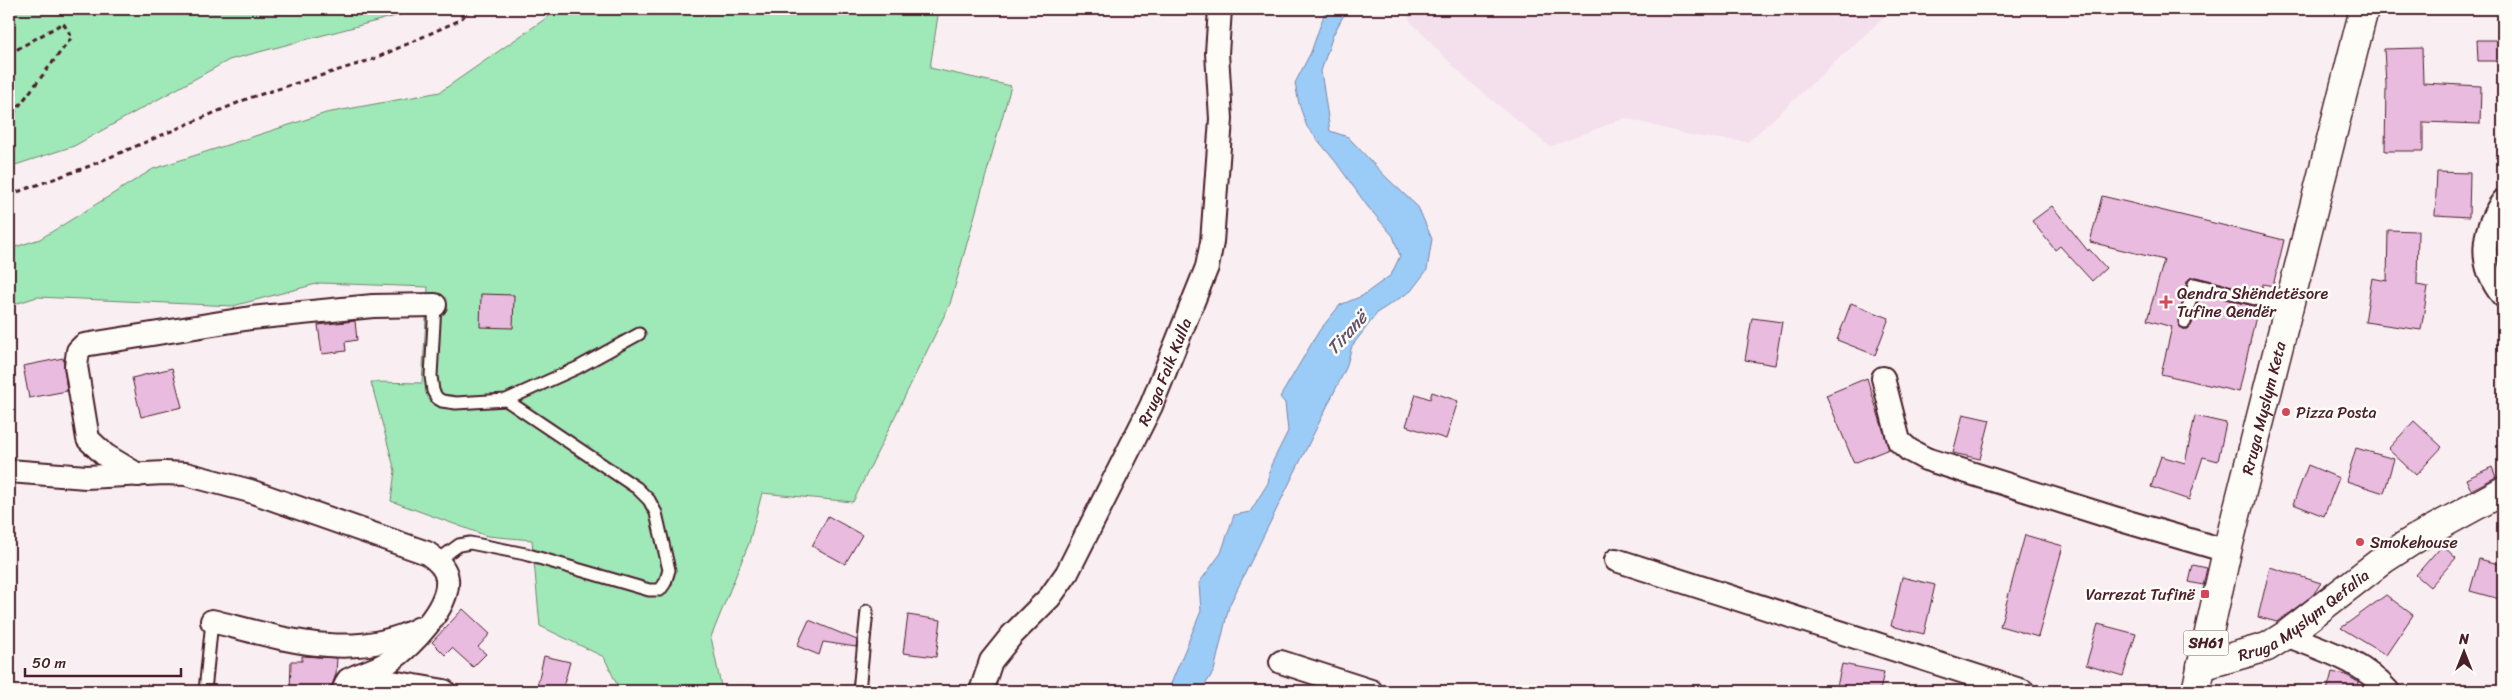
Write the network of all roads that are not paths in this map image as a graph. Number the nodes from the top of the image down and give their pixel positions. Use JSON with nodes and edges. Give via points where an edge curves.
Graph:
{"nodes":[{"id":1,"x":1220,"y":9,"type":"edge"},
{"id":2,"x":2364,"y":9,"type":"edge"},
{"id":3,"x":2503,"y":201,"type":"edge"},
{"id":4,"x":2503,"y":296,"type":"edge"},
{"id":5,"x":436,"y":305,"type":"joint"},
{"id":6,"x":2288,"y":307,"type":"junction"},
{"id":7,"x":2185,"y":322,"type":"dead end"},
{"id":8,"x":639,"y":334,"type":"dead end"},
{"id":9,"x":1883,"y":378,"type":"dead end"},
{"id":10,"x":506,"y":400,"type":"junction"},
{"id":11,"x":9,"y":471,"type":"edge"},
{"id":12,"x":138,"y":475,"type":"junction"},
{"id":13,"x":2503,"y":491,"type":"edge"},
{"id":14,"x":2227,"y":551,"type":"junction"},
{"id":15,"x":438,"y":560,"type":"junction"},
{"id":16,"x":1616,"y":560,"type":"dead end"},
{"id":17,"x":866,"y":611,"type":"dead end"},
{"id":18,"x":212,"y":621,"type":"joint"},
{"id":19,"x":429,"y":623,"type":"junction"},
{"id":20,"x":2286,"y":635,"type":"junction"},
{"id":21,"x":1281,"y":662,"type":"dead end"},
{"id":22,"x":2198,"y":679,"type":"edge"},
{"id":23,"x":350,"y":684,"type":"edge"},
{"id":24,"x":205,"y":691,"type":"edge"},
{"id":25,"x":444,"y":691,"type":"edge"},
{"id":26,"x":859,"y":691,"type":"edge"},
{"id":27,"x":981,"y":691,"type":"edge"},
{"id":28,"x":1370,"y":691,"type":"edge"},
{"id":29,"x":2023,"y":691,"type":"edge"},
{"id":30,"x":2388,"y":691,"type":"edge"}],
"edges":[{"from":1,"to":27,"type":"street","name":"Rruga Faik Kulla","via":[[1217,53],[1221,119],[1212,242],[1207,267],[1151,406],[1067,573],[1050,597],[991,661]]},
{"from":2,"to":6,"type":"main road","name":"Rruga Myslym Keta","number":"SH61"},
{"from":3,"to":4,"type":"street","via":[[2486,231],[2485,249],[2488,268]]},
{"from":5,"to":10,"type":"lane","via":[[431,376],[437,398],[448,402]]},
{"from":5,"to":12,"type":"street","via":[[373,306],[251,318],[84,345],[78,351],[76,366],[88,439],[105,455]]},
{"from":6,"to":7,"type":"lane","via":[[2194,284]]},
{"from":6,"to":14,"type":"main road","name":"Rruga Myslym Keta","number":"SH61"},
{"from":8,"to":10,"type":"lane","via":[[577,368]]},
{"from":9,"to":14,"type":"street","via":[[1899,441],[1926,459]]},
{"from":10,"to":15,"type":"lane","via":[[637,488],[649,500],[656,513],[669,570],[665,583],[660,590],[649,590],[526,554],[470,542],[459,545]]},
{"from":11,"to":12,"type":"street","via":[[60,476]]},
{"from":12,"to":15,"type":"street","via":[[186,474],[225,483],[427,552]]},
{"from":13,"to":20,"type":"main road","name":"Rruga Myslym Qefalia","via":[[2384,559]]},
{"from":14,"to":22,"type":"main road","name":"Rruga Myslym Keta","number":"SH61"},
{"from":15,"to":19,"type":"street","via":[[448,578],[447,592]]},
{"from":16,"to":29,"type":"street"},
{"from":17,"to":26,"type":"lane"},
{"from":18,"to":19,"type":"street","via":[[297,641],[358,647],[408,634]]},
{"from":18,"to":24,"type":"lane"},
{"from":19,"to":23,"type":"street","via":[[390,662]]},
{"from":20,"to":22,"type":"main road","name":"Rruga Myslym Qefalia"},
{"from":20,"to":30,"type":"street","via":[[2341,656],[2378,680]]},
{"from":21,"to":28,"type":"street"},
{"from":23,"to":25,"type":"street"}]}
